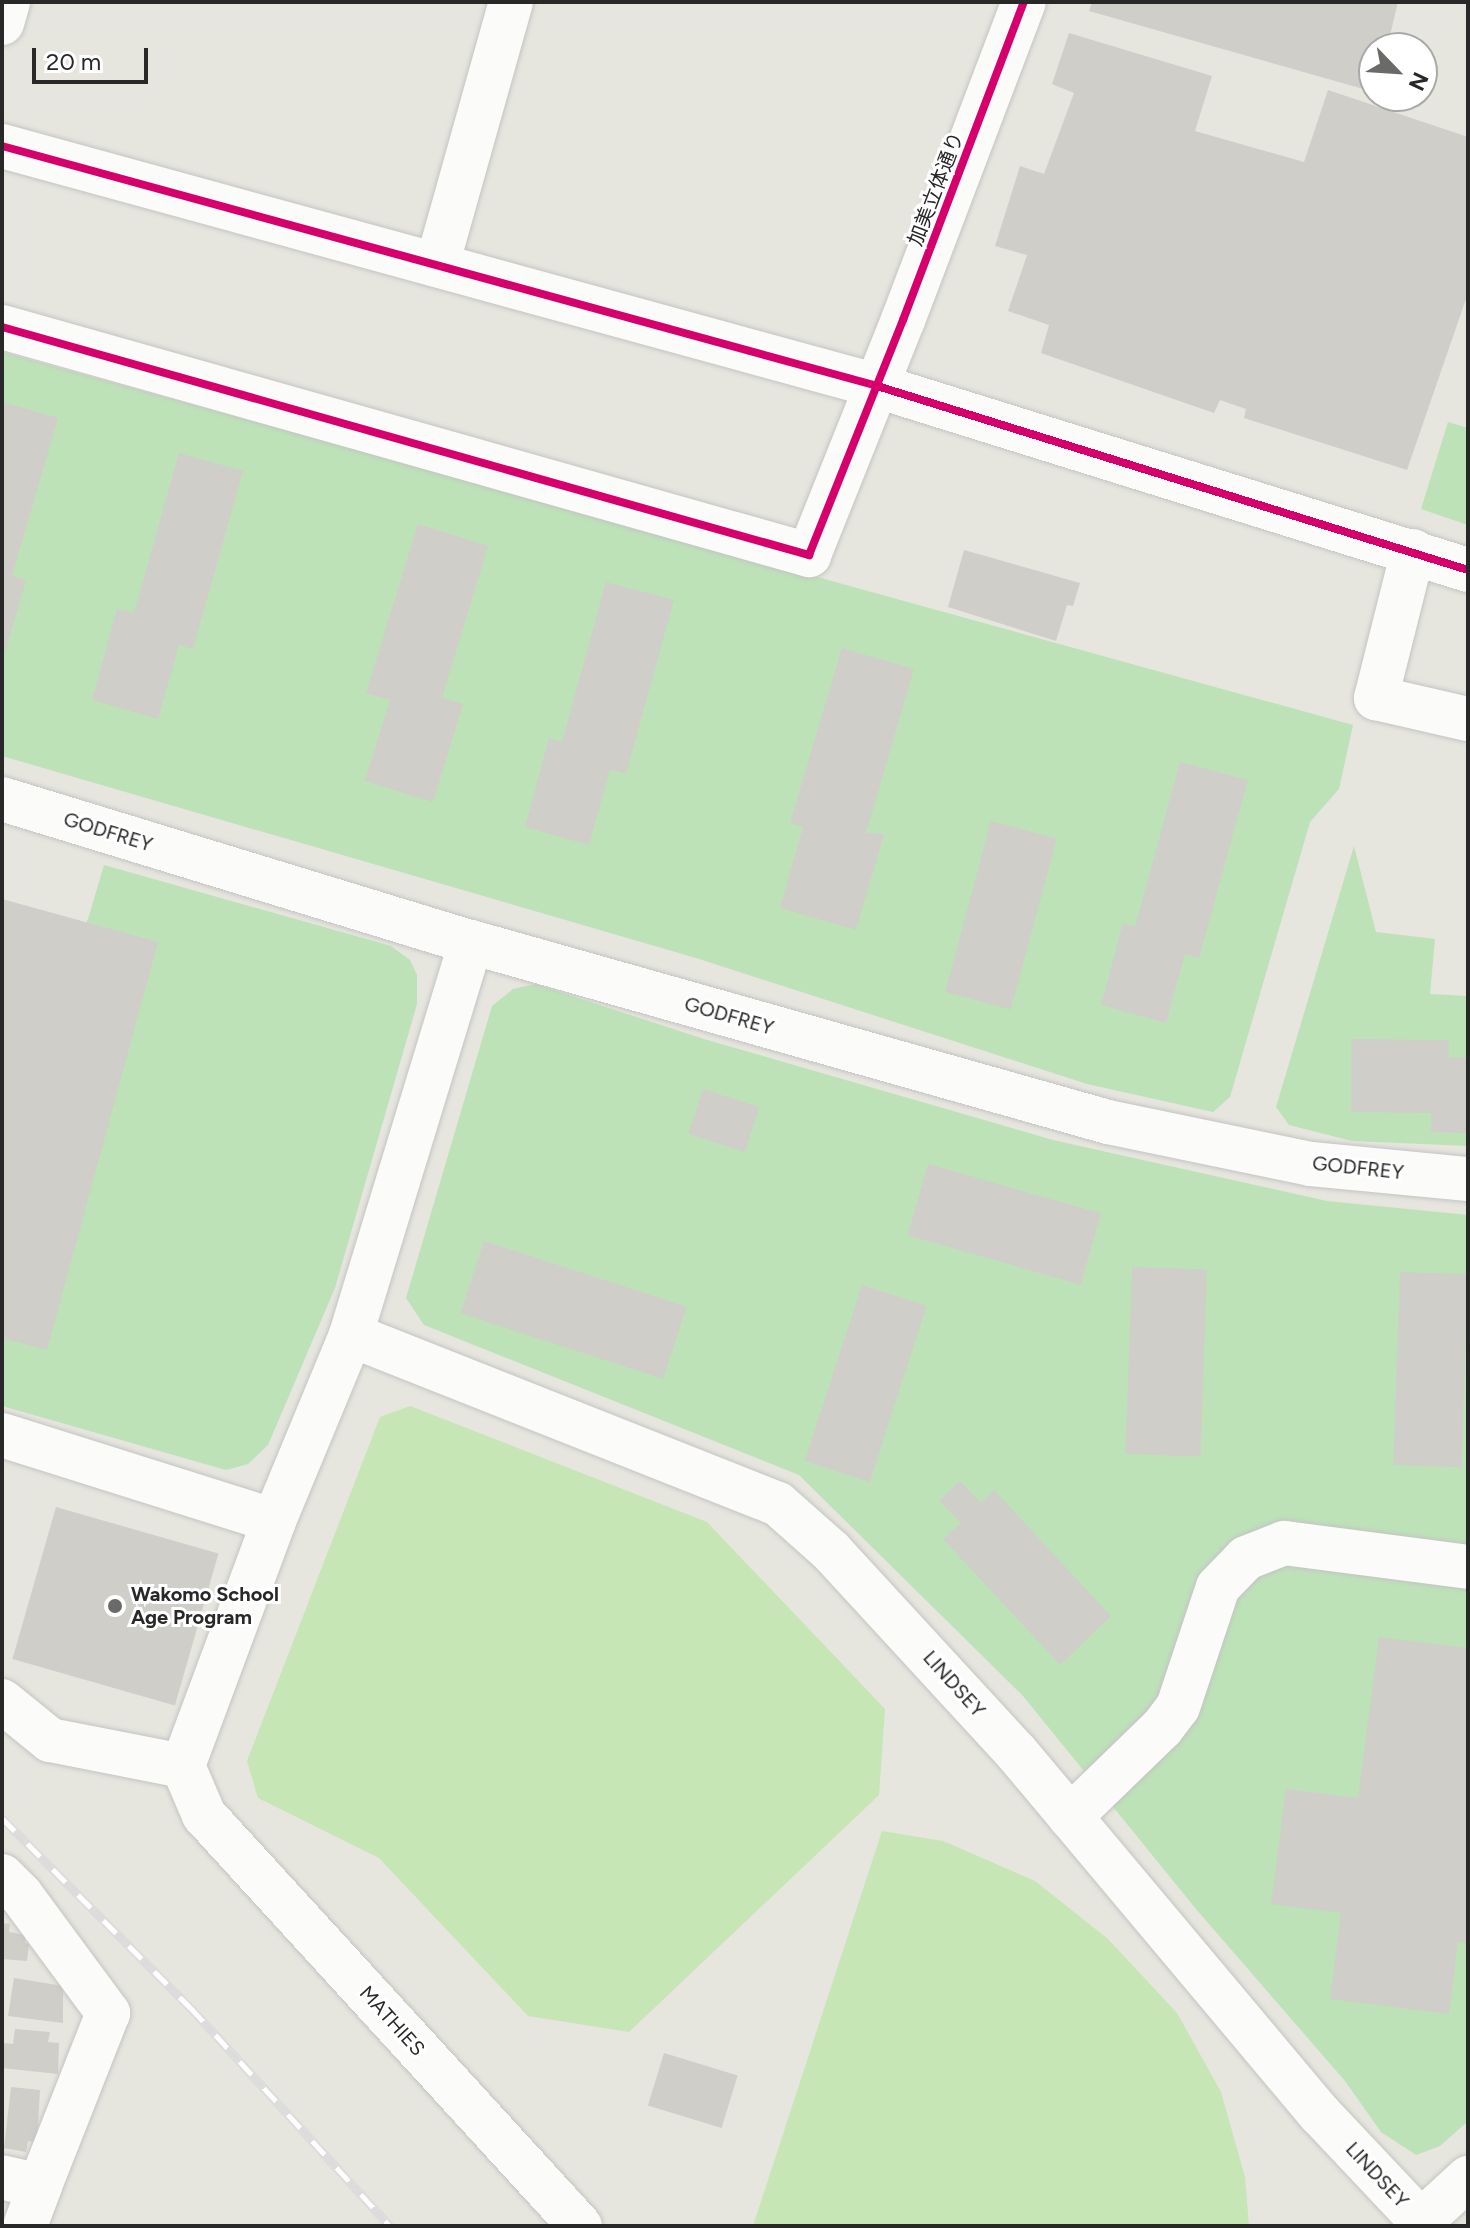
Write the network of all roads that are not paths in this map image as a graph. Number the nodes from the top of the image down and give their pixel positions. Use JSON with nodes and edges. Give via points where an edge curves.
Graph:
{"nodes":[{"id":1,"x":8,"y":2,"type":"edge"},
{"id":2,"x":511,"y":2,"type":"edge"},
{"id":3,"x":1024,"y":2,"type":"edge"},
{"id":4,"x":2,"y":23,"type":"edge"},
{"id":5,"x":2,"y":146,"type":"edge"},
{"id":6,"x":437,"y":265,"type":"junction"},
{"id":7,"x":2,"y":327,"type":"edge"},
{"id":8,"x":874,"y":385,"type":"junction"},
{"id":9,"x":1413,"y":551,"type":"junction"},
{"id":10,"x":1468,"y":570,"type":"edge"},
{"id":11,"x":1468,"y":719,"type":"edge"},
{"id":12,"x":2,"y":799,"type":"edge"},
{"id":13,"x":471,"y":942,"type":"junction"},
{"id":14,"x":1468,"y":1179,"type":"edge"},
{"id":15,"x":351,"y":1335,"type":"junction"},
{"id":16,"x":2,"y":1435,"type":"edge"},
{"id":17,"x":274,"y":1521,"type":"junction"},
{"id":18,"x":1468,"y":1567,"type":"edge"},
{"id":19,"x":2,"y":1701,"type":"edge"},
{"id":20,"x":183,"y":1766,"type":"junction"},
{"id":21,"x":1070,"y":1817,"type":"junction"},
{"id":22,"x":2,"y":1876,"type":"edge"},
{"id":23,"x":1468,"y":2178,"type":"edge"},
{"id":24,"x":21,"y":2181,"type":"edge"},
{"id":25,"x":1418,"y":2223,"type":"edge"},
{"id":26,"x":25,"y":2226,"type":"edge"},
{"id":27,"x":580,"y":2226,"type":"edge"}],
"edges":[{"from":1,"to":4,"type":"street"},
{"from":2,"to":6,"type":"street"},
{"from":3,"to":8,"type":"street","name":"加美立体通り"},
{"from":5,"to":6,"type":"street"},
{"from":6,"to":8,"type":"street"},
{"from":7,"to":8,"type":"street","name":"加美立体通り","via":[[809,555]]},
{"from":8,"to":9,"type":"street"},
{"from":9,"to":10,"type":"street"},
{"from":9,"to":11,"type":"street","via":[[1376,698]]},
{"from":12,"to":13,"type":"street","name":"GODFREY"},
{"from":13,"to":14,"type":"street","name":"GODFREY","via":[[1108,1122],[1311,1164]]},
{"from":13,"to":15,"type":"street"},
{"from":15,"to":17,"type":"street"},
{"from":15,"to":21,"type":"street","name":"LINDSEY","via":[[778,1504],[906,1630]]},
{"from":16,"to":17,"type":"street"},
{"from":17,"to":20,"type":"street"},
{"from":18,"to":21,"type":"street","via":[[1284,1543],[1246,1558],[1218,1587],[1178,1707]]},
{"from":19,"to":20,"type":"street","via":[[50,1740]]},
{"from":20,"to":27,"type":"street","name":"MATHIES","via":[[204,1815]]},
{"from":21,"to":25,"type":"street","name":"LINDSEY"},
{"from":22,"to":24,"type":"street","via":[[108,2013]]},
{"from":23,"to":25,"type":"street"},
{"from":24,"to":26,"type":"street"}]}
